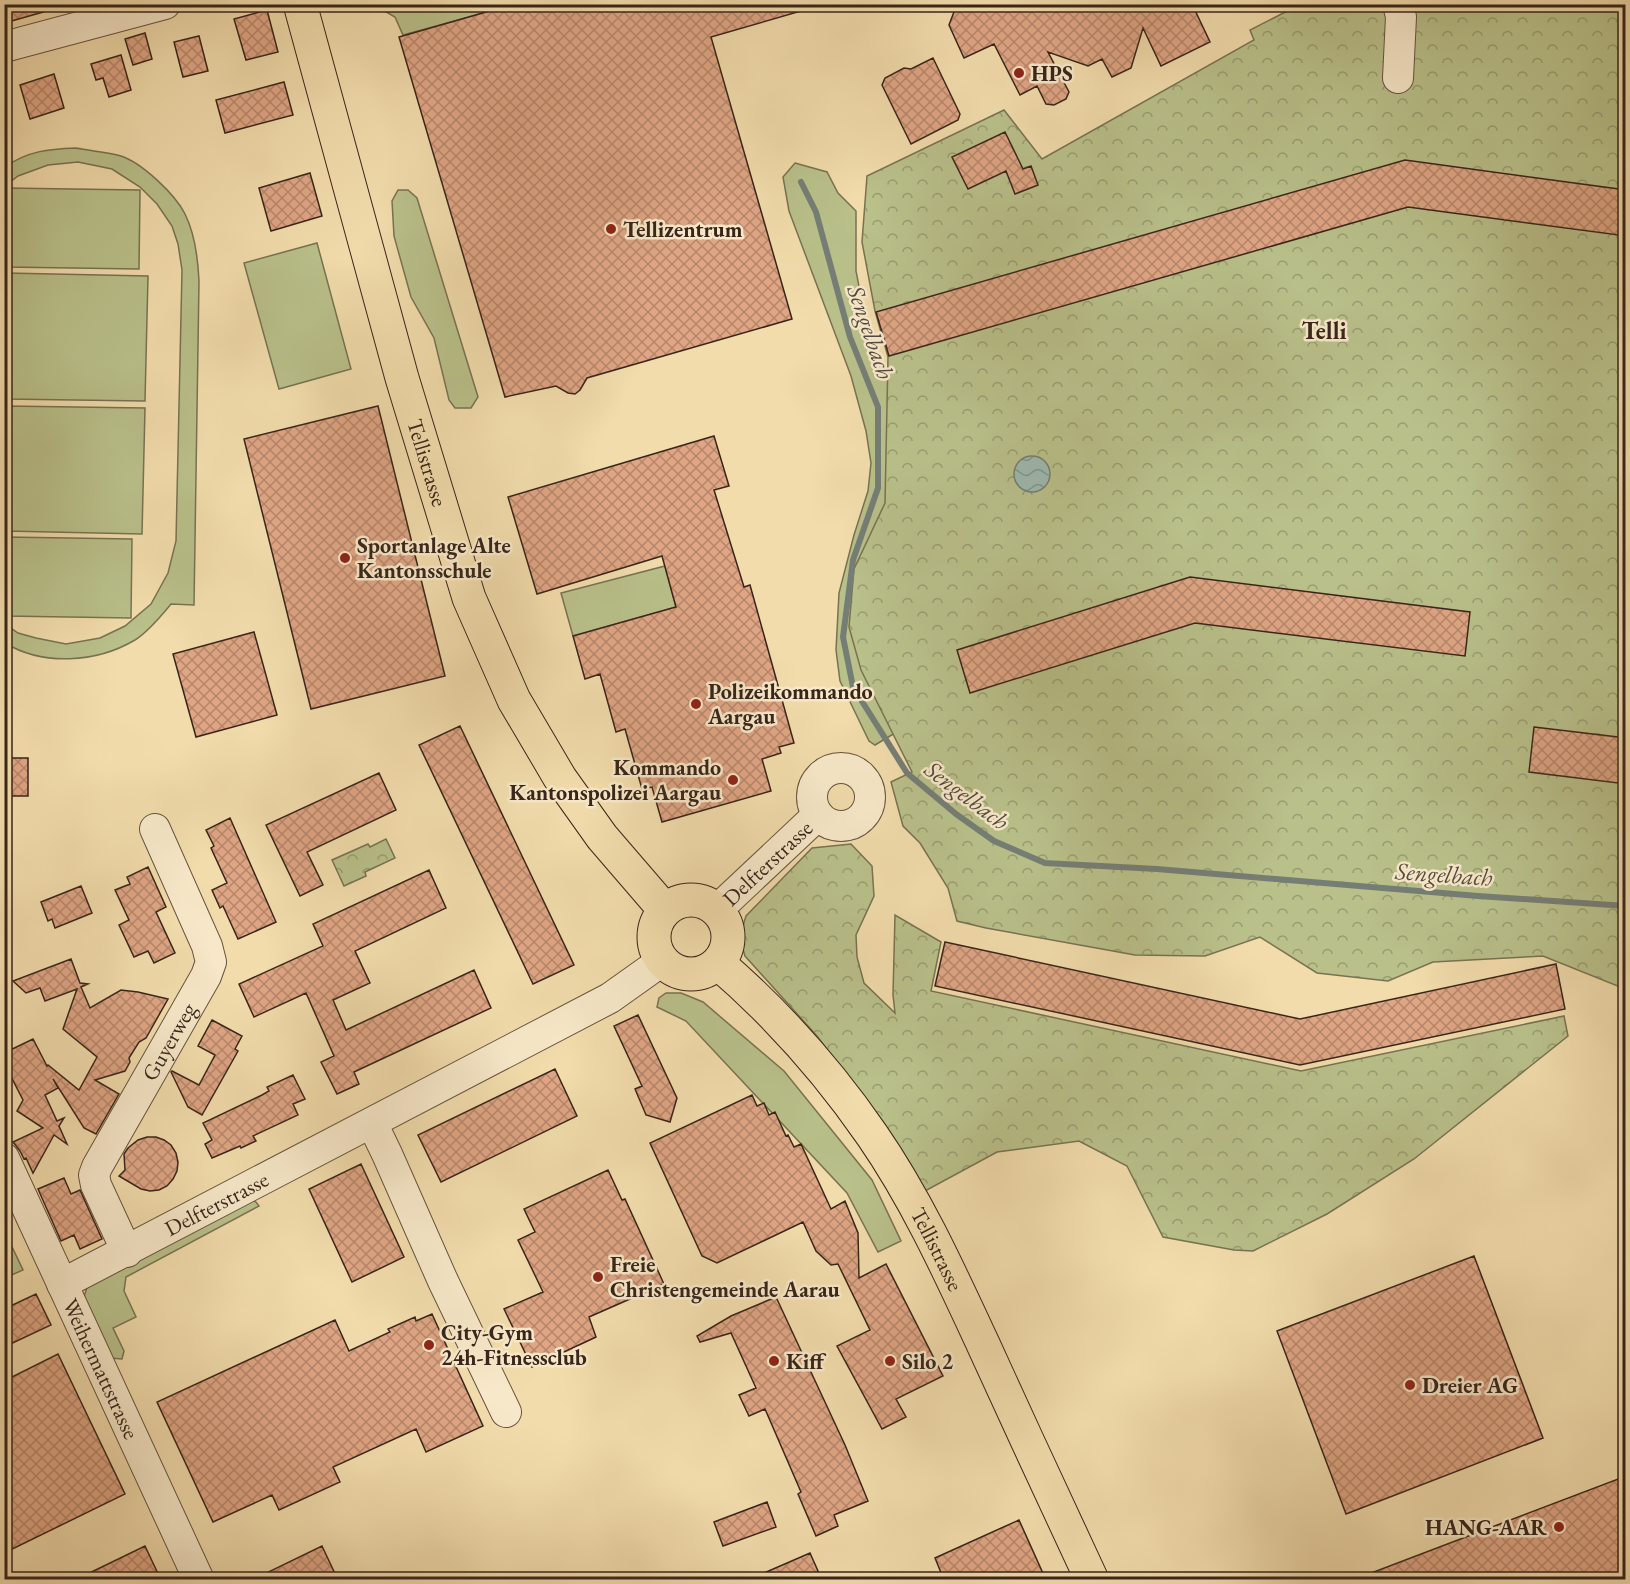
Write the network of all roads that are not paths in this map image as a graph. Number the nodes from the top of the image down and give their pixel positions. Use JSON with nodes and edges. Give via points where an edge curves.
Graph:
{"nodes":[{"id":1,"x":165,"y":4,"type":"edge"},
{"id":2,"x":300,"y":4,"type":"edge"},
{"id":3,"x":1398,"y":4,"type":"edge"},
{"id":4,"x":4,"y":47,"type":"edge"},
{"id":5,"x":1398,"y":78,"type":"dead end"},
{"id":6,"x":818,"y":815,"type":"dead end"},
{"id":7,"x":154,"y":828,"type":"dead end"},
{"id":8,"x":664,"y":909,"type":"junction"},
{"id":9,"x":717,"y":910,"type":"junction"},
{"id":10,"x":662,"y":961,"type":"junction"},
{"id":11,"x":718,"y":963,"type":"junction"},
{"id":12,"x":372,"y":1123,"type":"junction"},
{"id":13,"x":4,"y":1158,"type":"edge"},
{"id":14,"x":127,"y":1252,"type":"junction"},
{"id":15,"x":62,"y":1284,"type":"junction"},
{"id":16,"x":506,"y":1412,"type":"dead end"},
{"id":17,"x":199,"y":1580,"type":"edge"},
{"id":18,"x":1092,"y":1580,"type":"edge"}],
"edges":[{"from":1,"to":4,"type":"street"},
{"from":2,"to":8,"type":"main road","name":"Tellistrasse","via":[[402,378],[469,598],[514,700],[560,778],[602,837]]},
{"from":3,"to":5,"type":"street"},
{"from":6,"to":9,"type":"street","name":"Delfterstrasse"},
{"from":7,"to":14,"type":"street","name":"Guyerweg","via":[[212,962],[94,1175]]},
{"from":8,"to":9,"type":"main road","via":[[691,899]]},
{"from":8,"to":10,"type":"main road","via":[[653,939]]},
{"from":9,"to":11,"type":"main road","via":[[728,936]]},
{"from":10,"to":11,"type":"main road","via":[[676,971],[694,974]]},
{"from":10,"to":12,"type":"street","name":"Delfterstrasse","via":[[610,998]]},
{"from":11,"to":18,"type":"main road","name":"Tellistrasse","via":[[770,1011],[821,1068],[873,1136],[903,1185],[959,1292]]},
{"from":12,"to":14,"type":"street","name":"Delfterstrasse"},
{"from":12,"to":16,"type":"street"},
{"from":13,"to":15,"type":"street","name":"Weihermattstrasse"},
{"from":14,"to":15,"type":"street","name":"Delfterstrasse"},
{"from":15,"to":17,"type":"street","name":"Weihermattstrasse"}]}
